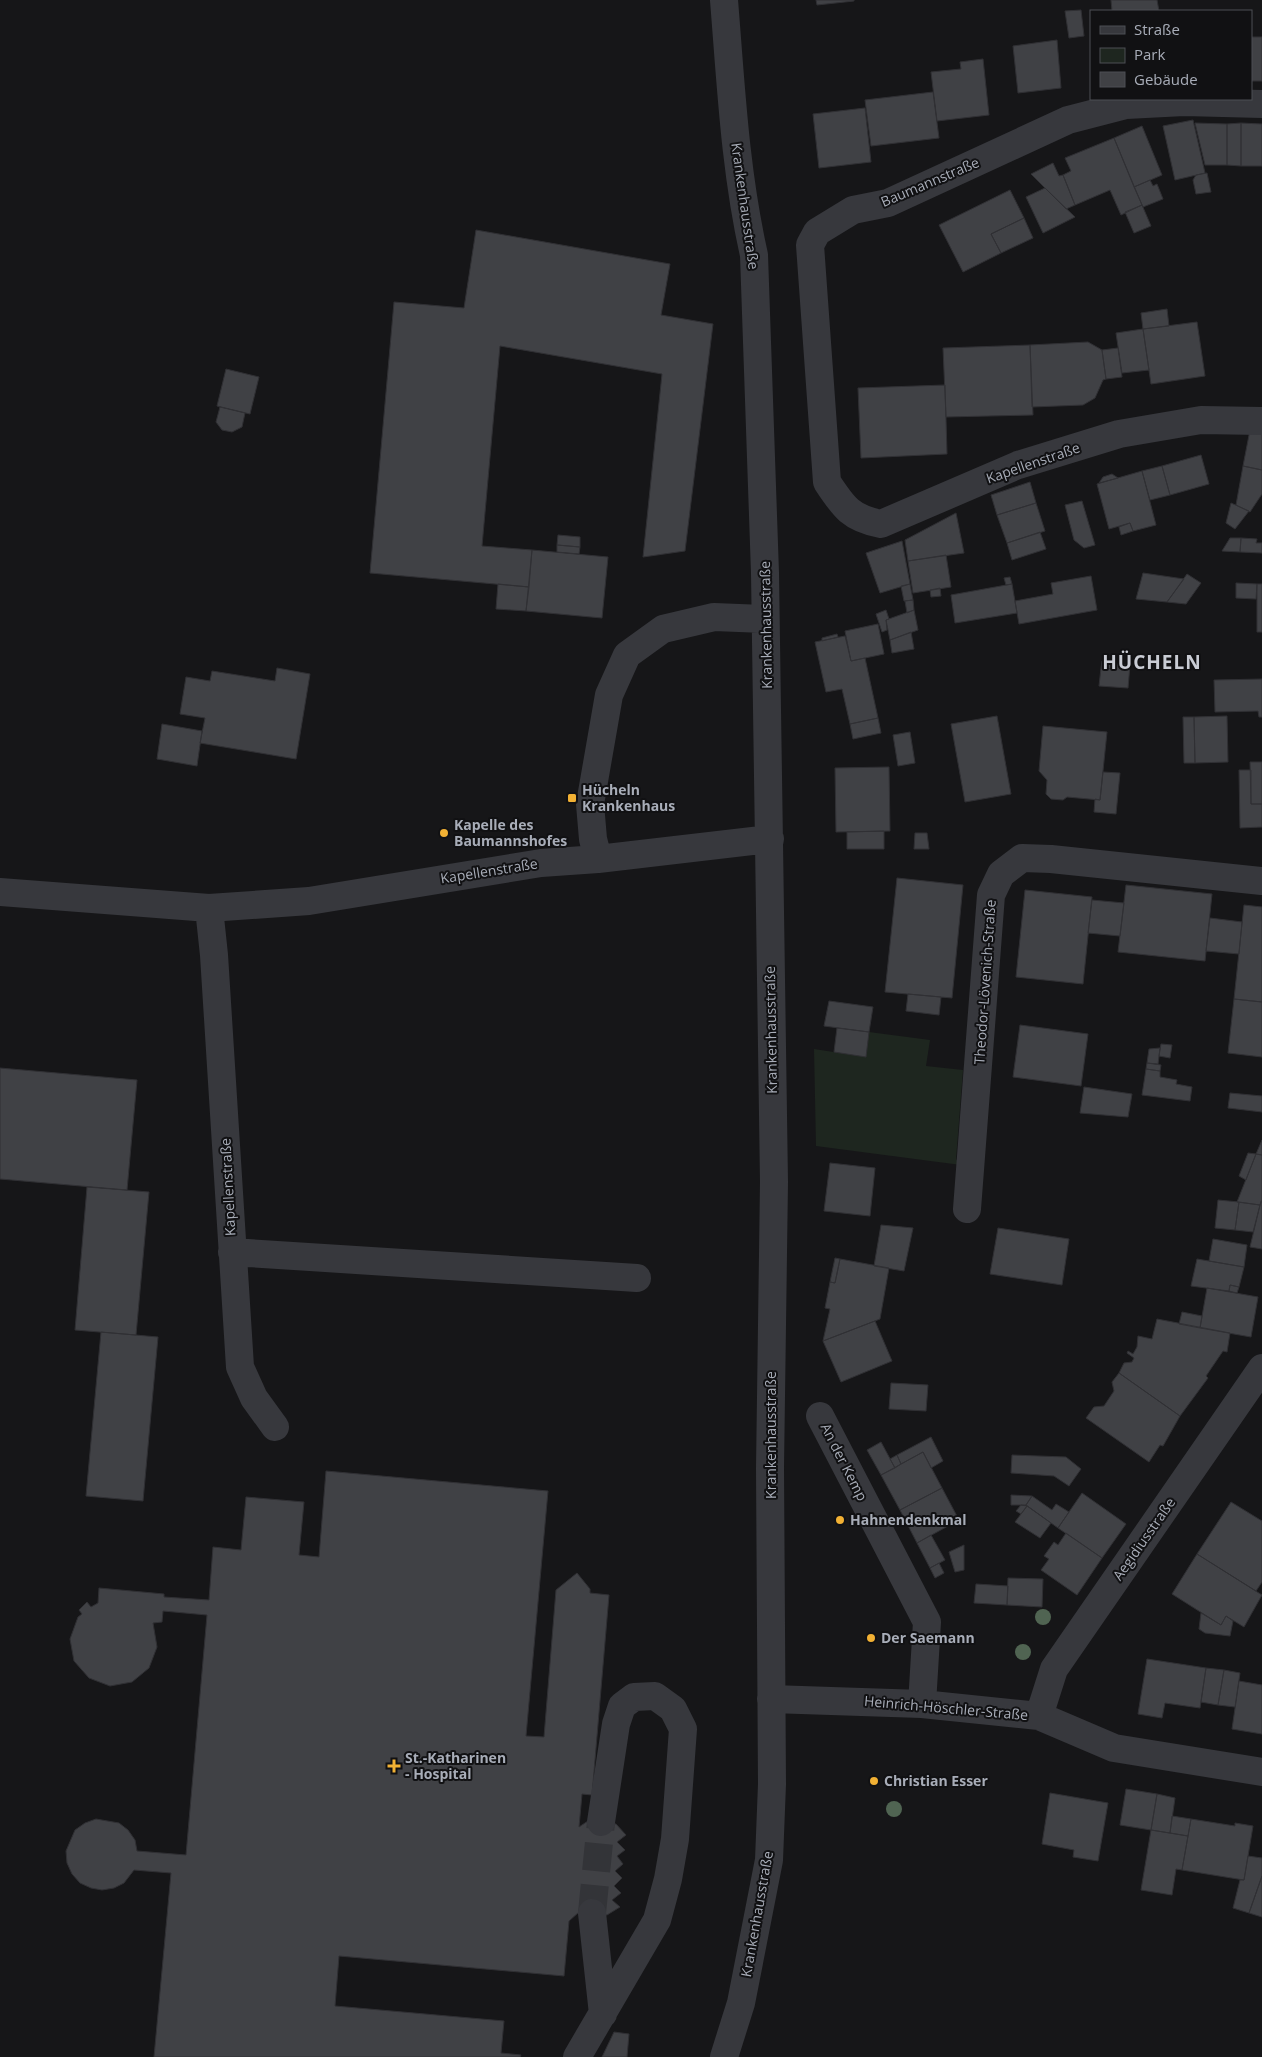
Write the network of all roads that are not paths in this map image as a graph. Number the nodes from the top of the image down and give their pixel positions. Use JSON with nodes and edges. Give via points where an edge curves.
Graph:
{"nodes":[{"id":1,"x":724,"y":0,"type":"edge"},
{"id":2,"x":1262,"y":104,"type":"edge"},
{"id":3,"x":1262,"y":421,"type":"edge"},
{"id":4,"x":827,"y":482,"type":"joint"},
{"id":5,"x":765,"y":619,"type":"junction"},
{"id":6,"x":770,"y":838,"type":"junction"},
{"id":7,"x":598,"y":859,"type":"junction"},
{"id":8,"x":1262,"y":881,"type":"edge"},
{"id":9,"x":0,"y":892,"type":"edge"},
{"id":10,"x":209,"y":908,"type":"junction"},
{"id":11,"x":967,"y":1209,"type":"dead end"},
{"id":12,"x":232,"y":1252,"type":"junction"},
{"id":13,"x":637,"y":1278,"type":"dead end"},
{"id":14,"x":1262,"y":1368,"type":"edge"},
{"id":15,"x":820,"y":1416,"type":"dead end"},
{"id":16,"x":275,"y":1427,"type":"dead end"},
{"id":17,"x":771,"y":1699,"type":"junction"},
{"id":18,"x":922,"y":1704,"type":"junction"},
{"id":19,"x":1039,"y":1716,"type":"junction"},
{"id":20,"x":1262,"y":1772,"type":"edge"},
{"id":21,"x":601,"y":1822,"type":"tunnel mouth"},
{"id":22,"x":592,"y":1914,"type":"tunnel mouth"},
{"id":23,"x":603,"y":2014,"type":"junction"},
{"id":24,"x":576,"y":2057,"type":"edge"},
{"id":25,"x":724,"y":2057,"type":"edge"}],
"edges":[{"from":1,"to":5,"type":"street","name":"Krankenhausstraße","via":[[737,160],[743,208],[754,255]]},
{"from":2,"to":4,"type":"street","name":"Baumannstraße","via":[[1184,102],[1126,105],[1068,120],[888,203],[853,210],[817,232],[810,245]]},
{"from":3,"to":4,"type":"street","name":"Kapellenstraße","via":[[1201,420],[1119,434],[1018,465],[881,524],[860,520],[840,503]]},
{"from":5,"to":6,"type":"street","name":"Krankenhausstraße"},
{"from":5,"to":7,"type":"street","via":[[714,618],[663,630],[627,655],[609,696],[590,804]]},
{"from":6,"to":7,"type":"street","name":"Kapellenstraße"},
{"from":6,"to":17,"type":"street","name":"Krankenhausstraße","via":[[774,1182]]},
{"from":7,"to":10,"type":"street","name":"Kapellenstraße","via":[[541,863],[309,900]]},
{"from":8,"to":11,"type":"street","name":"Theodor-Lövenich-Straße","via":[[1022,858],[1001,874],[991,895]]},
{"from":9,"to":10,"type":"street","name":"Kapellenstraße"},
{"from":10,"to":12,"type":"street","name":"Kapellenstraße"},
{"from":12,"to":13,"type":"street"},
{"from":12,"to":16,"type":"street","name":"Kapellenstraße","via":[[240,1367],[254,1398]]},
{"from":14,"to":19,"type":"street","name":"Aegidiusstraße","via":[[1054,1669]]},
{"from":15,"to":18,"type":"street","name":"An der Kemp","via":[[927,1622]]},
{"from":17,"to":18,"type":"street","name":"Heinrich-Höschler-Straße"},
{"from":17,"to":25,"type":"street","name":"Krankenhausstraße","via":[[769,1860],[741,2003]]},
{"from":18,"to":19,"type":"street","name":"Heinrich-Höschler-Straße"},
{"from":19,"to":20,"type":"street","name":"Heinrich-Höschler-Straße","via":[[1114,1748]]},
{"from":21,"to":23,"type":"street","via":[[616,1724],[622,1706],[634,1697],[655,1696],[673,1709],[683,1730],[675,1840],[657,1920]]},
{"from":22,"to":23,"type":"street"},
{"from":23,"to":24,"type":"street"}]}
